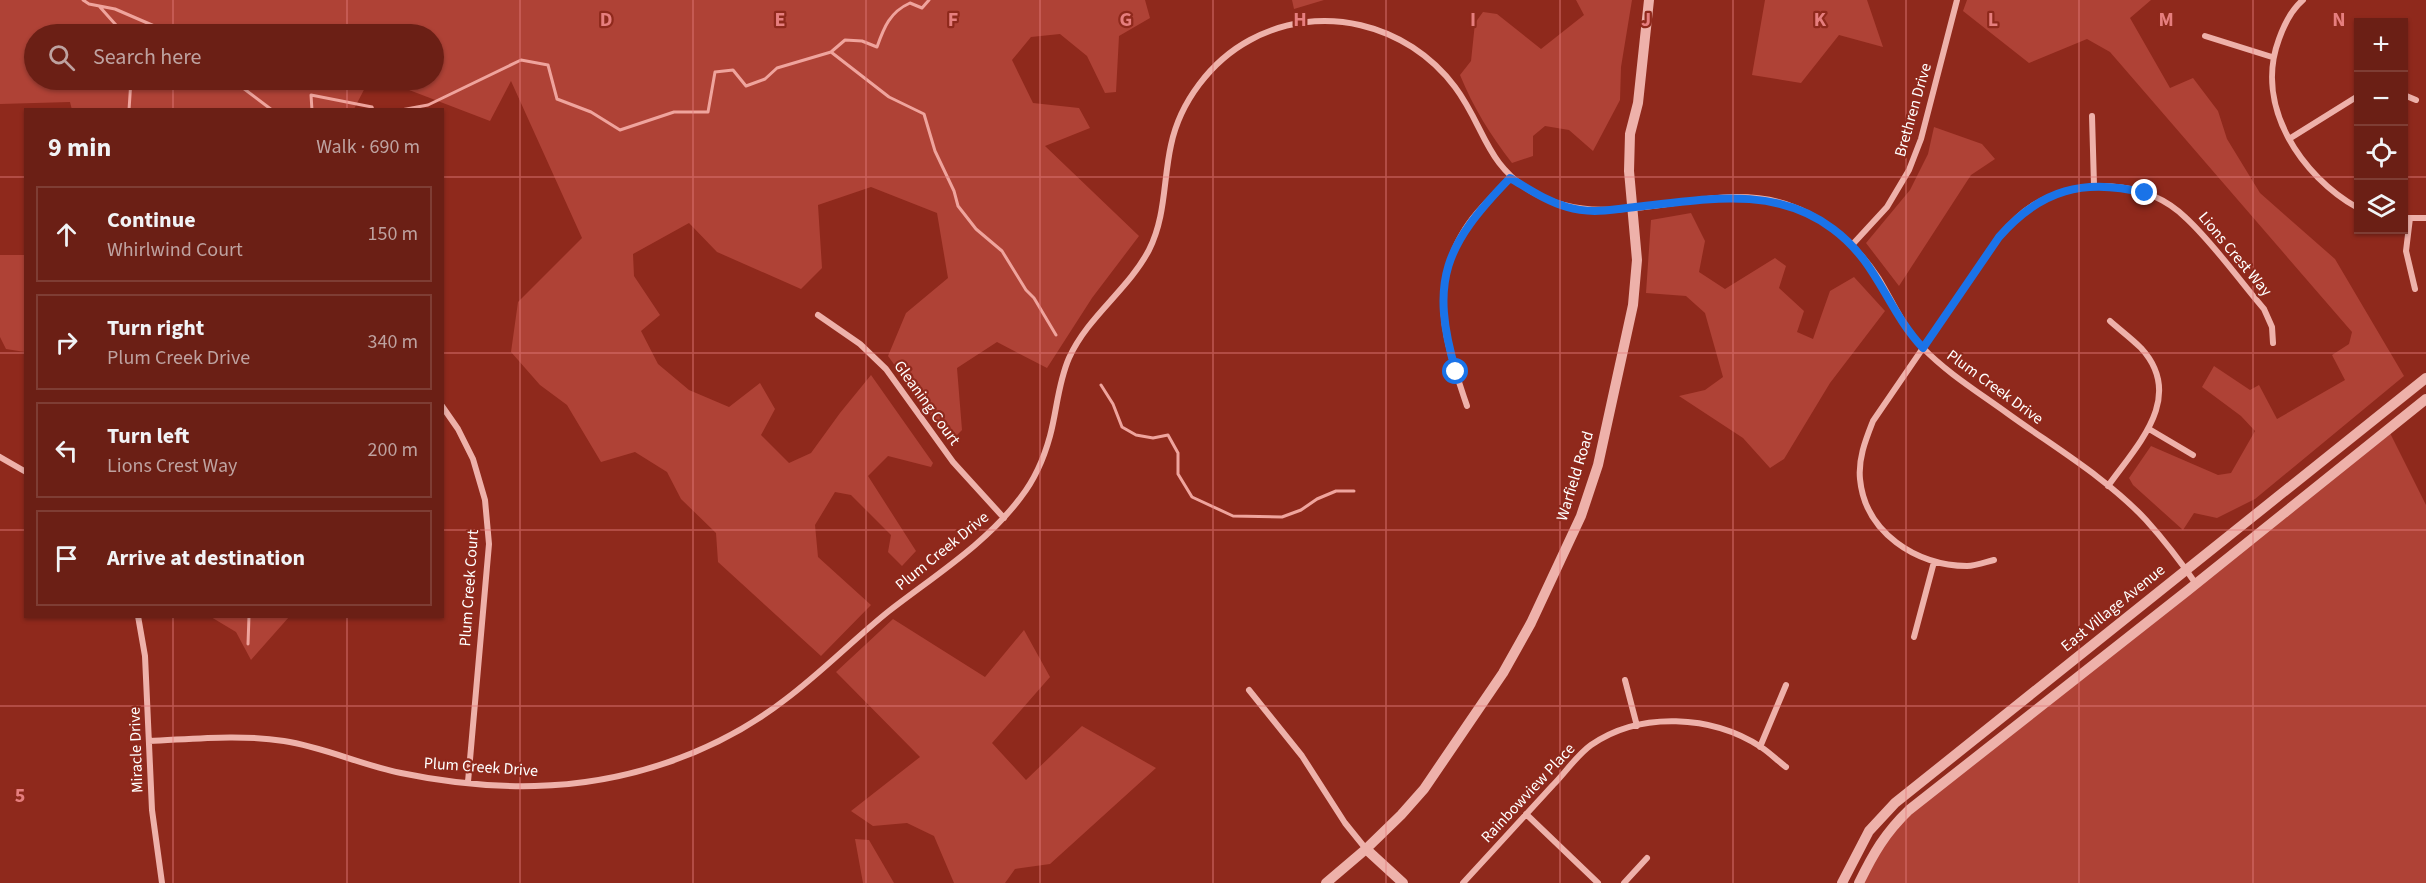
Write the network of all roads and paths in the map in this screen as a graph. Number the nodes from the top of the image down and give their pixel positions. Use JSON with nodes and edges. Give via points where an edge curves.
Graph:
{"nodes":[{"id":1,"x":1649,"y":0,"type":"edge"},
{"id":2,"x":1958,"y":0,"type":"edge"},
{"id":3,"x":2303,"y":0,"type":"edge"},
{"id":4,"x":2205,"y":36,"type":"dead end"},
{"id":5,"x":2272,"y":57,"type":"junction"},
{"id":6,"x":2408,"y":97,"type":"edge"},
{"id":7,"x":2354,"y":98,"type":"edge"},
{"id":8,"x":2416,"y":99,"type":"dead end"},
{"id":9,"x":2092,"y":116,"type":"dead end"},
{"id":10,"x":2289,"y":139,"type":"junction"},
{"id":11,"x":1510,"y":178,"type":"junction"},
{"id":12,"x":2094,"y":185,"type":"junction"},
{"id":13,"x":2354,"y":205,"type":"edge"},
{"id":14,"x":1632,"y":207,"type":"junction"},
{"id":15,"x":2408,"y":218,"type":"edge"},
{"id":16,"x":2426,"y":218,"type":"edge"},
{"id":17,"x":2407,"y":234,"type":"edge"},
{"id":18,"x":1852,"y":245,"type":"junction"},
{"id":19,"x":2415,"y":289,"type":"dead end"},
{"id":20,"x":818,"y":315,"type":"dead end"},
{"id":21,"x":2110,"y":321,"type":"dead end"},
{"id":22,"x":2273,"y":343,"type":"dead end"},
{"id":23,"x":1923,"y":348,"type":"junction"},
{"id":24,"x":2426,"y":378,"type":"edge"},
{"id":25,"x":2426,"y":399,"type":"edge"},
{"id":26,"x":1467,"y":406,"type":"dead end"},
{"id":27,"x":444,"y":409,"type":"edge"},
{"id":28,"x":2149,"y":429,"type":"junction"},
{"id":29,"x":2193,"y":455,"type":"dead end"},
{"id":30,"x":0,"y":457,"type":"edge"},
{"id":31,"x":24,"y":471,"type":"edge"},
{"id":32,"x":2108,"y":486,"type":"junction"},
{"id":33,"x":1004,"y":518,"type":"junction"},
{"id":34,"x":1994,"y":560,"type":"dead end"},
{"id":35,"x":1934,"y":562,"type":"junction"},
{"id":36,"x":2185,"y":569,"type":"junction"},
{"id":37,"x":2196,"y":584,"type":"junction"},
{"id":38,"x":138,"y":618,"type":"edge"},
{"id":39,"x":1914,"y":637,"type":"dead end"},
{"id":40,"x":1625,"y":680,"type":"dead end"},
{"id":41,"x":1786,"y":685,"type":"dead end"},
{"id":42,"x":1249,"y":690,"type":"dead end"},
{"id":43,"x":1637,"y":726,"type":"junction"},
{"id":44,"x":149,"y":741,"type":"junction"},
{"id":45,"x":1760,"y":747,"type":"junction"},
{"id":46,"x":1786,"y":767,"type":"dead end"},
{"id":47,"x":468,"y":782,"type":"junction"},
{"id":48,"x":1526,"y":814,"type":"junction"},
{"id":49,"x":1366,"y":849,"type":"junction"},
{"id":50,"x":1647,"y":858,"type":"dead end"},
{"id":51,"x":162,"y":883,"type":"edge"},
{"id":52,"x":1326,"y":883,"type":"edge"},
{"id":53,"x":1403,"y":883,"type":"edge"},
{"id":54,"x":1463,"y":883,"type":"edge"},
{"id":55,"x":1598,"y":883,"type":"edge"},
{"id":56,"x":1624,"y":883,"type":"edge"},
{"id":57,"x":1842,"y":883,"type":"edge"},
{"id":58,"x":1859,"y":883,"type":"edge"}],
"edges":[{"from":1,"to":14,"type":"street","name":"Warfield Road","via":[[1638,103],[1630,134]]},
{"from":2,"to":18,"type":"street","name":"Brethren Drive","via":[[1909,170],[1887,207]]},
{"from":3,"to":5,"type":"street","via":[[2295,6]]},
{"from":4,"to":5,"type":"street"},
{"from":5,"to":10,"type":"street","via":[[2275,105]]},
{"from":6,"to":8,"type":"street"},
{"from":7,"to":10,"type":"street"},
{"from":9,"to":12,"type":"street"},
{"from":10,"to":13,"type":"street","via":[[2310,171]]},
{"from":11,"to":14,"type":"street","name":"Plum Creek Drive","via":[[1539,196],[1568,207],[1598,211]]},
{"from":11,"to":26,"type":"street","via":[[1465,228],[1452,253],[1445,281],[1445,336]]},
{"from":11,"to":33,"type":"street","name":"Plum Creek Drive","via":[[1488,150],[1458,90],[1407,42],[1370,27],[1312,21],[1244,44],[1221,60],[1184,109],[1171,143],[1164,205],[1152,245],[1132,278],[1091,321],[1072,351],[1062,376],[1042,462],[1025,493]]},
{"from":12,"to":22,"type":"street","name":"Lions Crest Way","via":[[2145,193],[2186,217],[2264,309],[2272,327]]},
{"from":12,"to":23,"type":"street","name":"Lions Crest Way","via":[[2051,196],[2013,220]]},
{"from":14,"to":18,"type":"street","name":"Plum Creek Drive","via":[[1725,197],[1765,199],[1812,215]]},
{"from":14,"to":49,"type":"street","name":"Warfield Road","via":[[1637,260],[1633,305],[1598,465],[1581,516],[1503,673],[1424,789]]},
{"from":15,"to":16,"type":"street"},
{"from":17,"to":19,"type":"street","via":[[2406,251]]},
{"from":18,"to":23,"type":"street","name":"Plum Creek Drive","via":[[1877,276],[1909,333]]},
{"from":20,"to":33,"type":"street","name":"Gleaning Court","via":[[860,344],[886,369],[953,462]]},
{"from":21,"to":28,"type":"street","via":[[2140,348],[2157,374],[2159,402]]},
{"from":23,"to":32,"type":"street","name":"Plum Creek Drive","via":[[1938,363]]},
{"from":23,"to":35,"type":"street","name":"Lions Crest Way","via":[[1873,421],[1863,446],[1860,476],[1877,525],[1903,548]]},
{"from":24,"to":36,"type":"street","name":"East Village Avenue"},
{"from":25,"to":37,"type":"street","name":"East Village Avenue"},
{"from":27,"to":47,"type":"street","name":"Plum Creek Court","via":[[473,459],[485,500],[489,543]]},
{"from":28,"to":29,"type":"street"},
{"from":28,"to":32,"type":"street"},
{"from":30,"to":31,"type":"street"},
{"from":32,"to":36,"type":"street","name":"Plum Creek Drive","via":[[2144,517]]},
{"from":33,"to":47,"type":"street","name":"Plum Creek Drive","via":[[789,697],[718,743],[660,766],[595,781],[534,786]]},
{"from":34,"to":35,"type":"street","name":"Lions Crest Way","via":[[1969,566]]},
{"from":35,"to":39,"type":"street"},
{"from":36,"to":37,"type":"street","name":"Plum Creek Drive"},
{"from":36,"to":57,"type":"street","name":"East Village Avenue","via":[[1895,803],[1869,831]]},
{"from":37,"to":58,"type":"street","name":"East Village Avenue","via":[[1909,810],[1888,830]]},
{"from":38,"to":44,"type":"street","name":"Miracle Drive","via":[[146,656]]},
{"from":40,"to":43,"type":"street"},
{"from":41,"to":45,"type":"street"},
{"from":42,"to":49,"type":"street","via":[[1302,756]]},
{"from":43,"to":45,"type":"street","name":"Rainbowview Place","via":[[1657,722],[1708,725]]},
{"from":43,"to":48,"type":"street","name":"Rainbowview Place","via":[[1590,746]]},
{"from":44,"to":47,"type":"street","name":"Plum Creek Drive","via":[[279,740],[398,773]]},
{"from":44,"to":51,"type":"street","name":"Miracle Drive","via":[[152,810]]},
{"from":45,"to":46,"type":"street","name":"Rainbowview Place"},
{"from":48,"to":54,"type":"street","name":"Rainbowview Place"},
{"from":48,"to":55,"type":"street"},
{"from":49,"to":52,"type":"street","name":"Warfield Road"},
{"from":49,"to":53,"type":"street"},
{"from":50,"to":56,"type":"street"}]}
